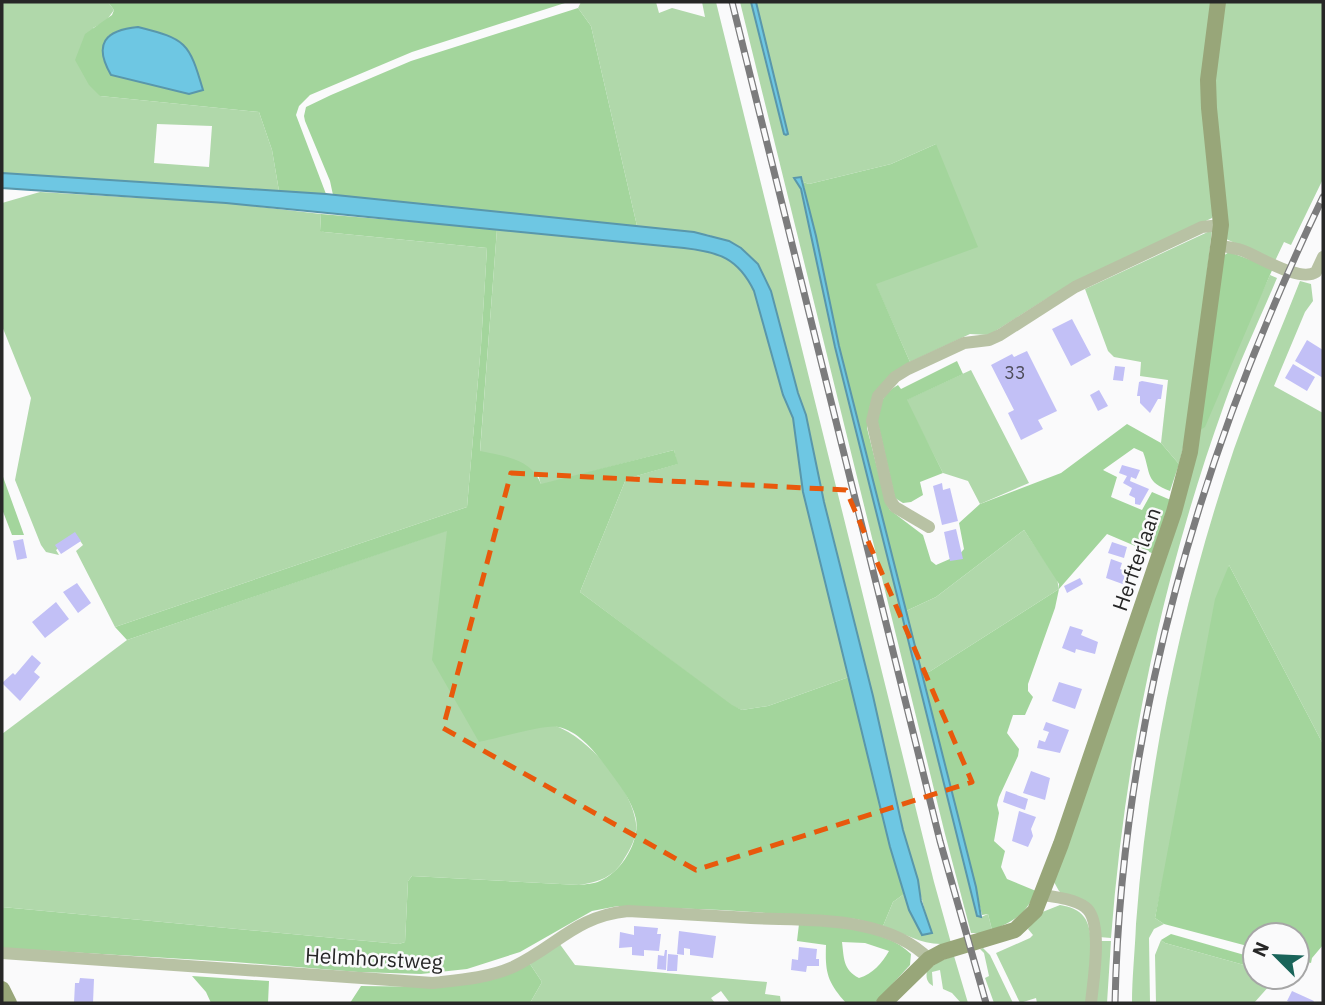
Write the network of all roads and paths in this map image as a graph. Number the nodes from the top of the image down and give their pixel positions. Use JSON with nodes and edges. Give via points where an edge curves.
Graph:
{"nodes":[{"id":1,"x":1218,"y":2,"type":"edge"},
{"id":2,"x":1221,"y":225,"type":"junction"},
{"id":3,"x":1219,"y":245,"type":"junction"},
{"id":4,"x":1323,"y":257,"type":"edge"},
{"id":5,"x":929,"y":527,"type":"dead end"},
{"id":6,"x":1043,"y":895,"type":"junction"},
{"id":7,"x":2,"y":953,"type":"edge"},
{"id":8,"x":929,"y":959,"type":"junction"},
{"id":9,"x":2,"y":989,"type":"edge"},
{"id":10,"x":9,"y":1003,"type":"edge"},
{"id":11,"x":884,"y":1003,"type":"edge"},
{"id":12,"x":1091,"y":1003,"type":"edge"}],
"edges":[{"from":1,"to":2,"type":"street","name":"Herfterlaan","via":[[1208,80]]},
{"from":2,"to":3,"type":"street","name":"Herfterlaan"},
{"from":2,"to":5,"type":"street","via":[[1202,227],[1075,286],[1000,335],[964,342],[888,384],[878,396],[873,421],[890,500]]},
{"from":3,"to":4,"type":"street","via":[[1306,275],[1315,272]]},
{"from":3,"to":6,"type":"street","name":"Herfterlaan","via":[[1182,487]]},
{"from":6,"to":8,"type":"street","name":"Herfterlaan","via":[[1035,911],[1015,930]]},
{"from":6,"to":12,"type":"street","via":[[1078,903],[1093,917]]},
{"from":7,"to":8,"type":"street","name":"Helmhorstweg","via":[[433,983],[510,968],[591,919],[628,911],[870,928],[909,943]]},
{"from":8,"to":11,"type":"street","name":"Herfterlaan"},
{"from":9,"to":10,"type":"street"}]}
